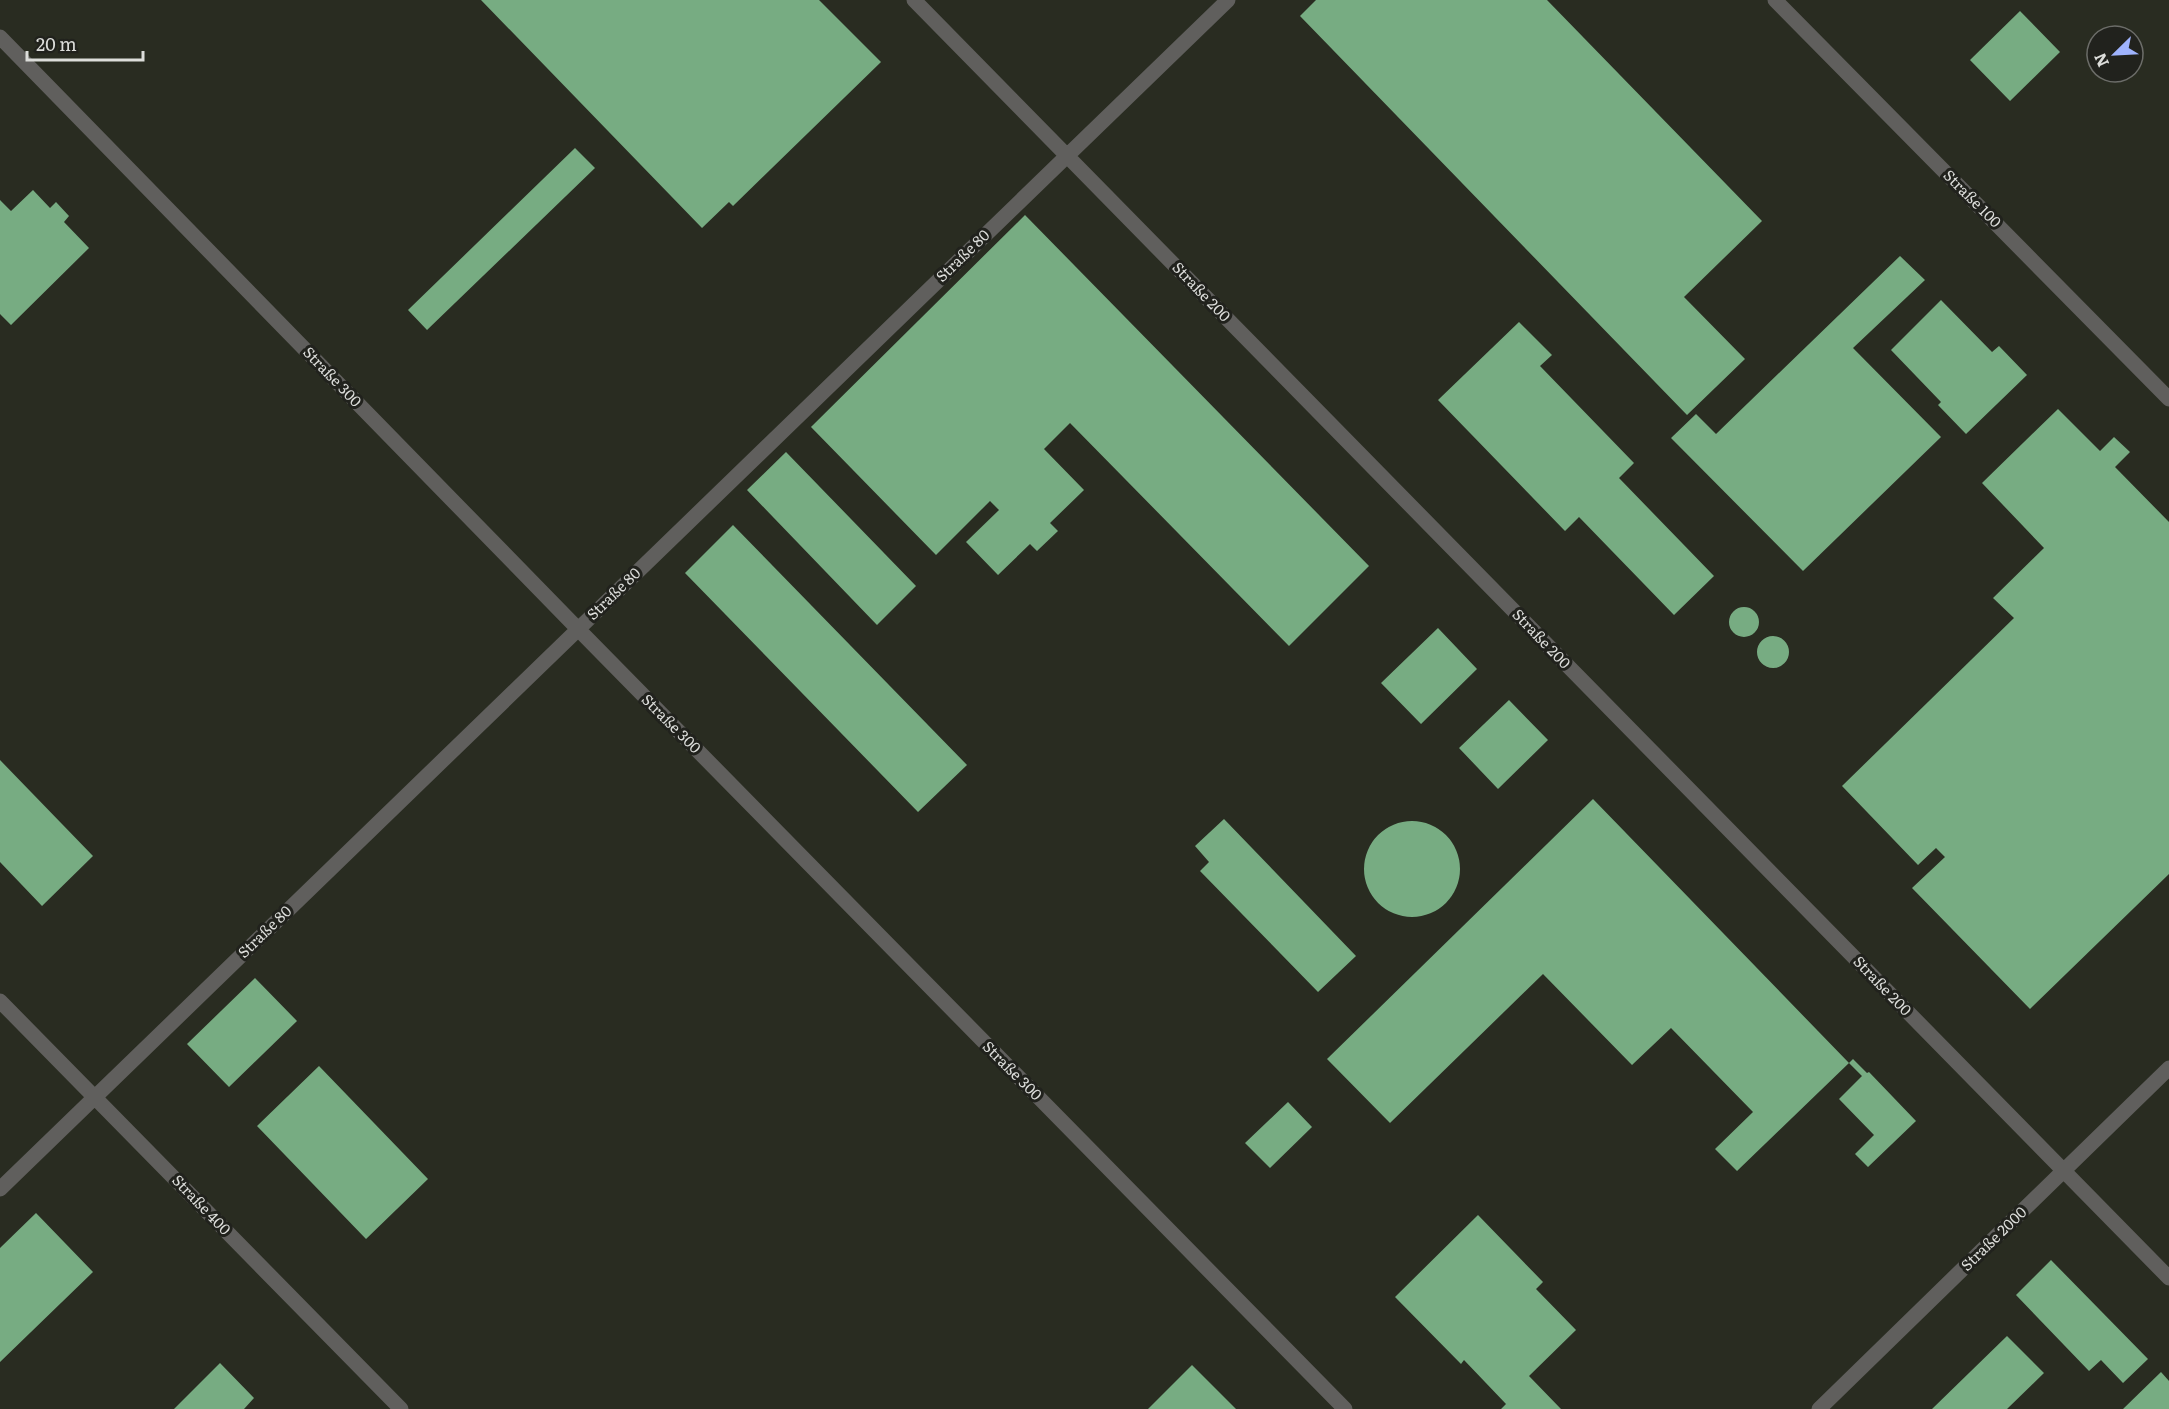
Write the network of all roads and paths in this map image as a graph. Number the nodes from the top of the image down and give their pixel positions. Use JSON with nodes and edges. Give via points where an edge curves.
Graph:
{"nodes":[{"id":1,"x":914,"y":0,"type":"edge"},
{"id":2,"x":1228,"y":0,"type":"edge"},
{"id":3,"x":1775,"y":0,"type":"edge"},
{"id":4,"x":0,"y":37,"type":"edge"},
{"id":5,"x":1067,"y":156,"type":"junction"},
{"id":6,"x":2169,"y":399,"type":"edge"},
{"id":7,"x":578,"y":629,"type":"junction"},
{"id":8,"x":0,"y":1001,"type":"edge"},
{"id":9,"x":2169,"y":1068,"type":"edge"},
{"id":10,"x":95,"y":1097,"type":"junction"},
{"id":11,"x":2063,"y":1171,"type":"junction"},
{"id":12,"x":0,"y":1189,"type":"edge"},
{"id":13,"x":2169,"y":1278,"type":"edge"},
{"id":14,"x":401,"y":1409,"type":"edge"},
{"id":15,"x":1345,"y":1409,"type":"edge"},
{"id":16,"x":1819,"y":1409,"type":"edge"}],
"edges":[{"from":1,"to":5,"type":"lane","name":"Straße 200"},
{"from":2,"to":5,"type":"lane","name":"Straße 80"},
{"from":3,"to":6,"type":"lane","name":"Straße 100"},
{"from":4,"to":7,"type":"lane","name":"Straße 300"},
{"from":5,"to":7,"type":"lane","name":"Straße 80"},
{"from":5,"to":11,"type":"lane","name":"Straße 200"},
{"from":7,"to":10,"type":"lane","name":"Straße 80"},
{"from":7,"to":15,"type":"lane","name":"Straße 300"},
{"from":8,"to":10,"type":"lane","name":"Straße 400"},
{"from":9,"to":11,"type":"lane","name":"Straße 2000"},
{"from":10,"to":12,"type":"lane","name":"Straße 80"},
{"from":10,"to":14,"type":"lane","name":"Straße 400"},
{"from":11,"to":13,"type":"lane","name":"Straße 200"},
{"from":11,"to":16,"type":"lane","name":"Straße 2000"}]}
